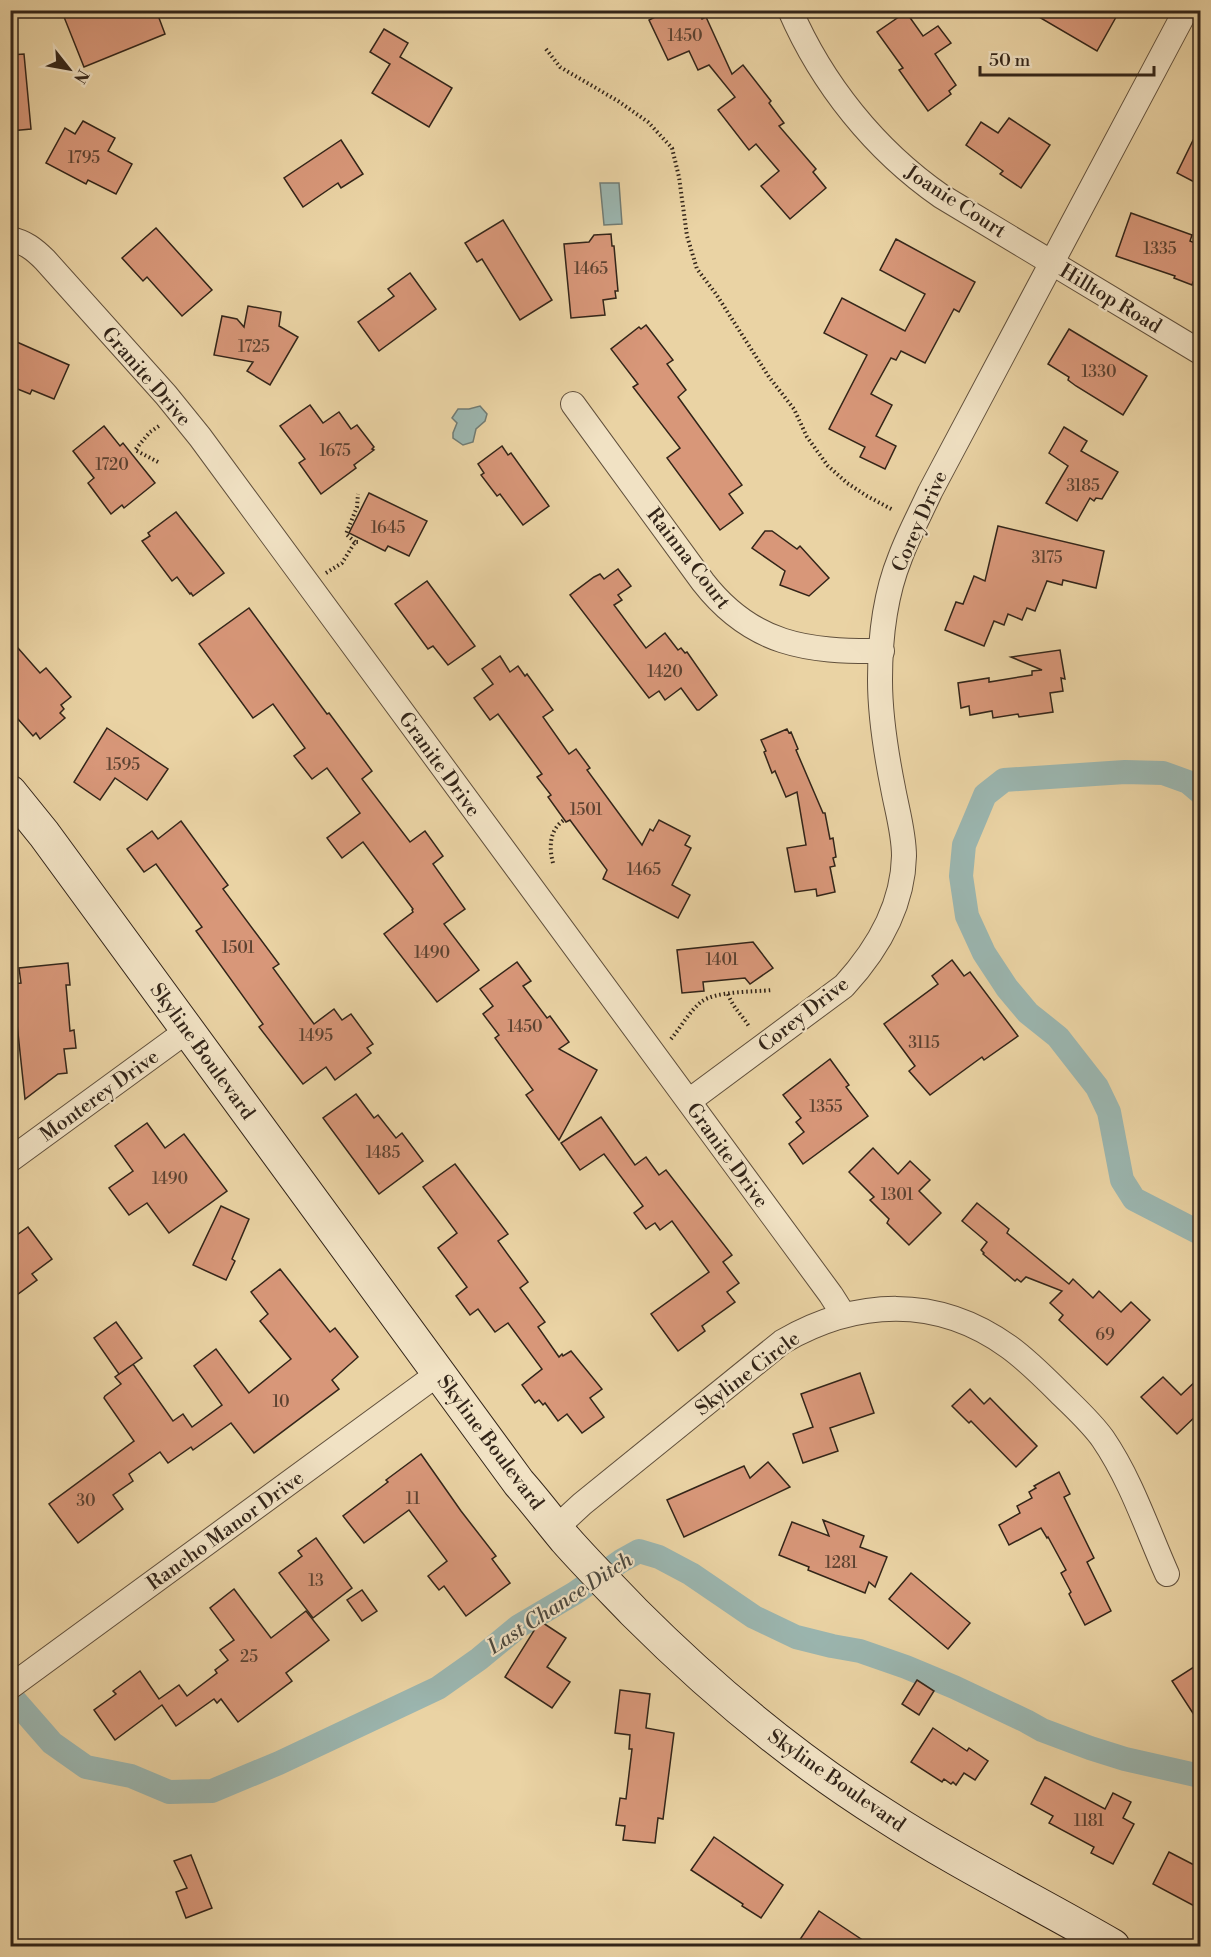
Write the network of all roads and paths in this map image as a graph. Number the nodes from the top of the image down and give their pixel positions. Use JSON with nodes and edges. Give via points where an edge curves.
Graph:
{"nodes":[{"id":1,"x":790,"y":10,"type":"edge"},
{"id":2,"x":1186,"y":10,"type":"edge"},
{"id":3,"x":546,"y":49,"type":"dead end"},
{"id":4,"x":11,"y":239,"type":"edge"},
{"id":5,"x":1052,"y":262,"type":"junction"},
{"id":6,"x":1200,"y":351,"type":"edge"},
{"id":7,"x":573,"y":404,"type":"dead end"},
{"id":8,"x":159,"y":426,"type":"dead end"},
{"id":9,"x":158,"y":462,"type":"dead end"},
{"id":10,"x":358,"y":494,"type":"dead end"},
{"id":11,"x":893,"y":510,"type":"dead end"},
{"id":12,"x":325,"y":573,"type":"dead end"},
{"id":13,"x":882,"y":651,"type":"junction"},
{"id":14,"x":10,"y":792,"type":"edge"},
{"id":15,"x":564,"y":820,"type":"dead end"},
{"id":16,"x":553,"y":863,"type":"dead end"},
{"id":17,"x":772,"y":990,"type":"dead end"},
{"id":18,"x":728,"y":994,"type":"junction"},
{"id":19,"x":188,"y":1030,"type":"junction"},
{"id":20,"x":751,"y":1030,"type":"dead end"},
{"id":21,"x":671,"y":1040,"type":"dead end"},
{"id":22,"x":688,"y":1101,"type":"junction"},
{"id":23,"x":10,"y":1160,"type":"edge"},
{"id":24,"x":843,"y":1314,"type":"junction"},
{"id":25,"x":439,"y":1373,"type":"junction"},
{"id":26,"x":556,"y":1528,"type":"junction"},
{"id":27,"x":1167,"y":1574,"type":"dead end"},
{"id":28,"x":10,"y":1687,"type":"edge"},
{"id":29,"x":1113,"y":1947,"type":"edge"}],
"edges":[{"from":1,"to":5,"type":"street","name":"Joanie Court","via":[[836,90],[890,155],[941,196]]},
{"from":2,"to":5,"type":"street","name":"Corey Drive"},
{"from":3,"to":11,"type":"path","via":[[560,67],[648,122],[672,148],[687,237],[697,269],[828,466],[857,490]]},
{"from":4,"to":22,"type":"street","name":"Granite Drive","via":[[32,248],[45,260],[187,421]]},
{"from":5,"to":6,"type":"street","name":"Hilltop Road"},
{"from":5,"to":13,"type":"street","name":"Corey Drive","via":[[912,529],[891,587]]},
{"from":7,"to":13,"type":"street","name":"Rainna Court","via":[[703,582],[732,613],[754,628],[796,645]]},
{"from":8,"to":9,"type":"path","via":[[135,450]]},
{"from":10,"to":12,"type":"path","via":[[346,534],[358,542],[342,563]]},
{"from":13,"to":22,"type":"street","name":"Corey Drive","via":[[885,741],[904,855],[901,882],[886,927],[861,968],[844,986]]},
{"from":14,"to":19,"type":"street","name":"Skyline Boulevard"},
{"from":15,"to":16,"type":"path","via":[[549,848]]},
{"from":17,"to":18,"type":"path"},
{"from":18,"to":20,"type":"path"},
{"from":18,"to":21,"type":"path","via":[[703,1000]]},
{"from":19,"to":23,"type":"street","name":"Monterey Drive"},
{"from":19,"to":25,"type":"street","name":"Skyline Boulevard"},
{"from":22,"to":24,"type":"street","name":"Granite Drive"},
{"from":24,"to":26,"type":"street","name":"Skyline Circle","via":[[803,1329],[769,1352]]},
{"from":24,"to":27,"type":"street","name":"Skyline Circle","via":[[893,1308],[940,1314],[985,1332],[1029,1362],[1101,1437],[1126,1480]]},
{"from":25,"to":26,"type":"street","name":"Skyline Boulevard"},
{"from":25,"to":28,"type":"street","name":"Rancho Manor Drive"},
{"from":26,"to":29,"type":"street","name":"Skyline Boulevard","via":[[663,1640],[712,1687],[777,1740],[885,1816]]}]}
